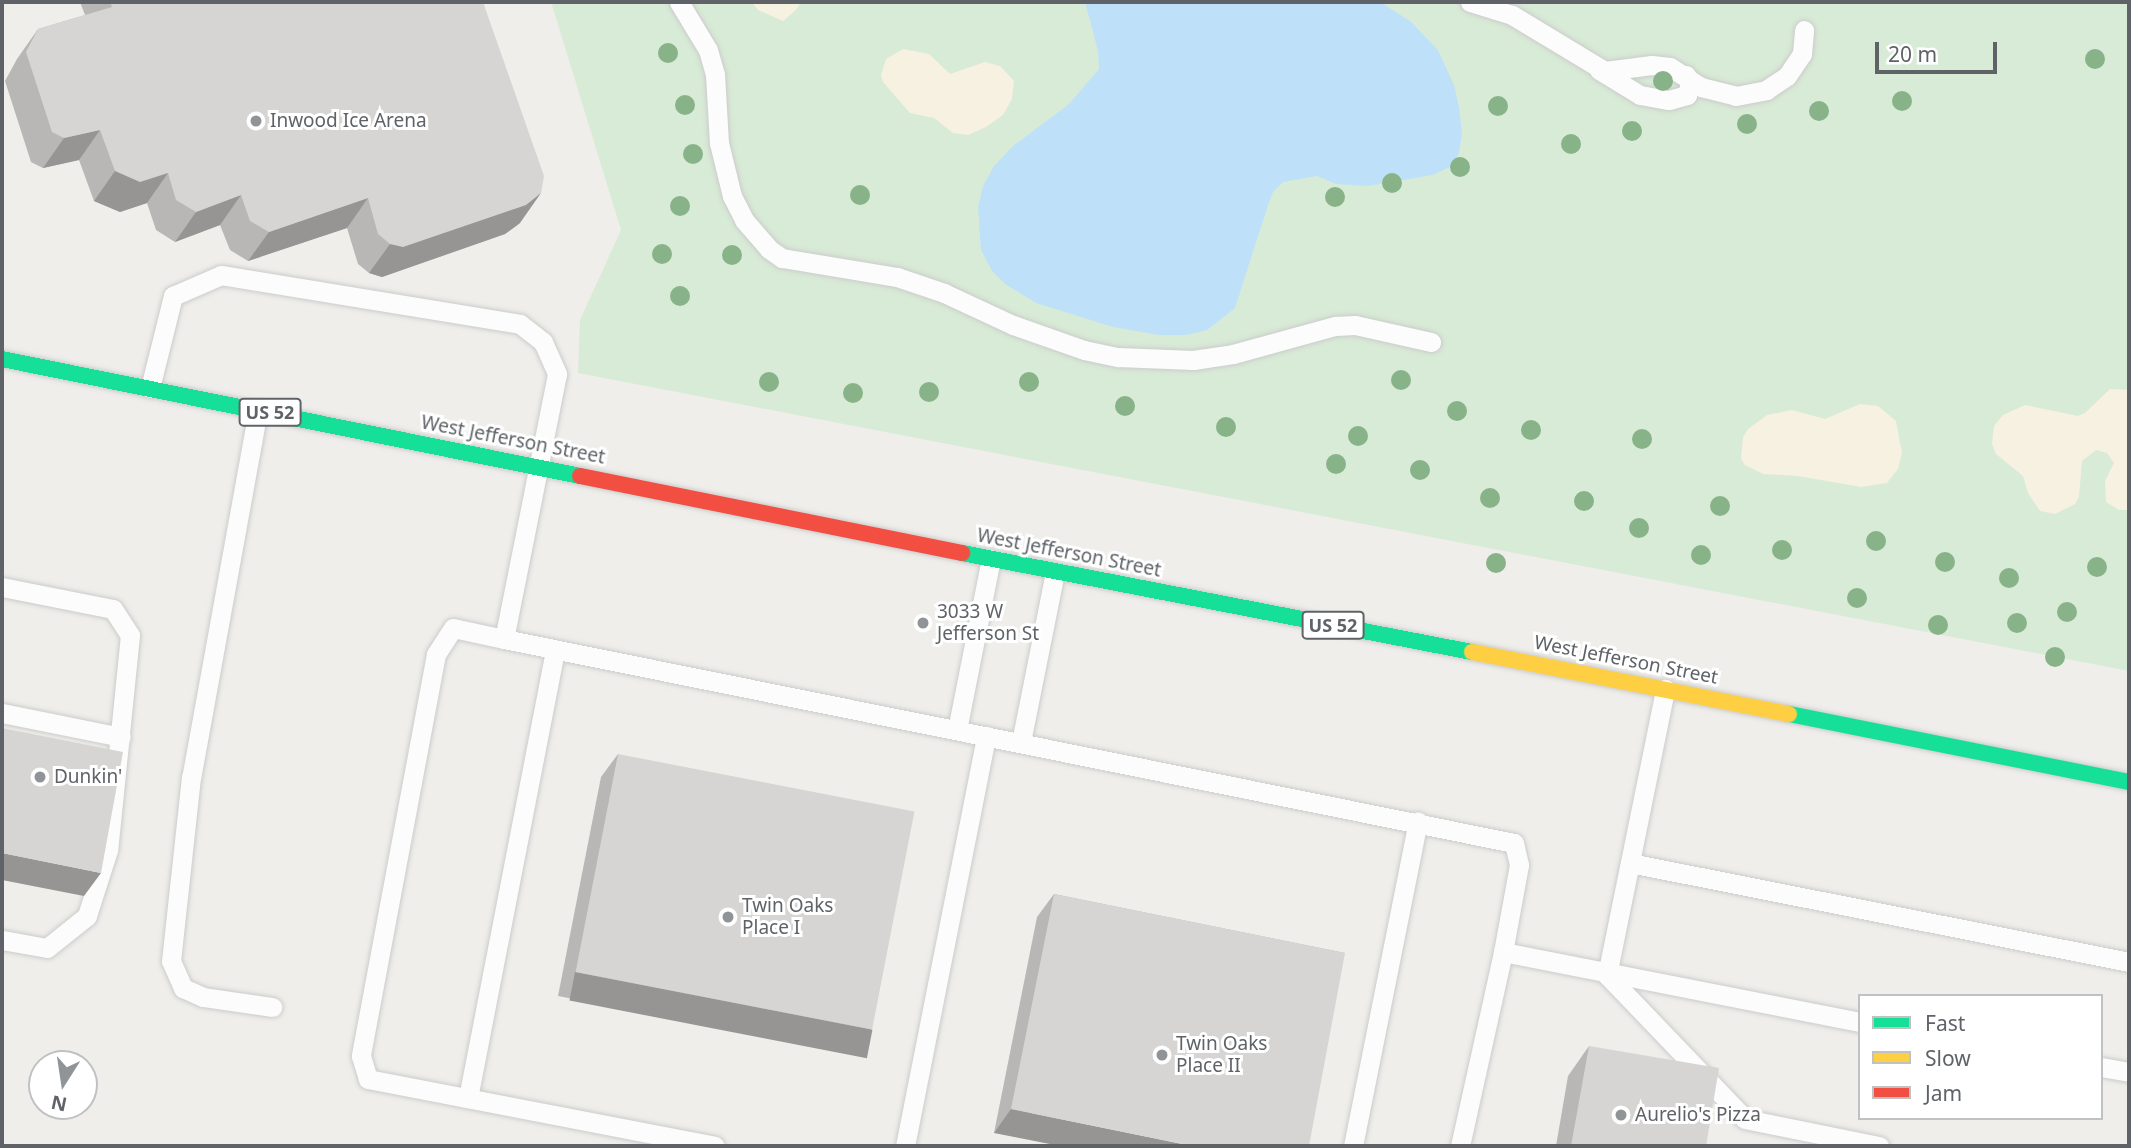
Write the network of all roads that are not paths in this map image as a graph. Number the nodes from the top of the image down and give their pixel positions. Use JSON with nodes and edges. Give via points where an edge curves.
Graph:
{"nodes":[{"id":1,"x":679,"y":2,"type":"edge"},
{"id":2,"x":1470,"y":2,"type":"edge"},
{"id":3,"x":1804,"y":30,"type":"dead end"},
{"id":4,"x":1596,"y":67,"type":"junction"},
{"id":5,"x":1686,"y":75,"type":"junction"},
{"id":6,"x":1431,"y":342,"type":"dead end"},
{"id":7,"x":2,"y":359,"type":"edge"},
{"id":8,"x":150,"y":388,"type":"junction"},
{"id":9,"x":258,"y":410,"type":"junction"},
{"id":10,"x":538,"y":466,"type":"junction"},
{"id":11,"x":991,"y":559,"type":"junction"},
{"id":12,"x":1055,"y":572,"type":"junction"},
{"id":13,"x":2,"y":587,"type":"edge"},
{"id":14,"x":503,"y":639,"type":"junction"},
{"id":15,"x":555,"y":649,"type":"junction"},
{"id":16,"x":1665,"y":689,"type":"junction"},
{"id":17,"x":2,"y":713,"type":"edge"},
{"id":18,"x":957,"y":730,"type":"junction"},
{"id":19,"x":986,"y":736,"type":"junction"},
{"id":20,"x":121,"y":737,"type":"junction"},
{"id":21,"x":1021,"y":742,"type":"junction"},
{"id":22,"x":2129,"y":782,"type":"edge"},
{"id":23,"x":1418,"y":821,"type":"junction"},
{"id":24,"x":1630,"y":863,"type":"junction"},
{"id":25,"x":2,"y":940,"type":"edge"},
{"id":26,"x":1503,"y":952,"type":"junction"},
{"id":27,"x":2129,"y":962,"type":"edge"},
{"id":28,"x":1607,"y":975,"type":"junction"},
{"id":29,"x":272,"y":1007,"type":"dead end"},
{"id":30,"x":1858,"y":1022,"type":"edge"},
{"id":31,"x":2103,"y":1067,"type":"edge"},
{"id":32,"x":2129,"y":1072,"type":"edge"},
{"id":33,"x":468,"y":1098,"type":"junction"},
{"id":34,"x":715,"y":1146,"type":"edge"},
{"id":35,"x":905,"y":1146,"type":"edge"},
{"id":36,"x":1353,"y":1146,"type":"edge"},
{"id":37,"x":1460,"y":1146,"type":"edge"},
{"id":38,"x":1879,"y":1146,"type":"edge"}],
"edges":[{"from":1,"to":6,"type":"lane","via":[[708,50],[715,75],[719,143],[732,196],[744,220],[782,258],[897,277],[944,293],[1013,326],[1118,357],[1194,360],[1354,325]]},
{"from":2,"to":4,"type":"lane","via":[[1512,15]]},
{"from":3,"to":5,"type":"lane","via":[[1796,67],[1766,90],[1722,94],[1701,87]]},
{"from":4,"to":5,"type":"lane","via":[[1615,71],[1652,65]]},
{"from":4,"to":5,"type":"lane","via":[[1627,89],[1669,100],[1687,95],[1690,83]]},
{"from":7,"to":8,"type":"main road","name":"West Jefferson Street","number":"US 52"},
{"from":8,"to":9,"type":"main road","name":"West Jefferson Street","number":"US 52"},
{"from":8,"to":10,"type":"lane","via":[[173,296],[221,275],[520,324],[543,342],[556,374]]},
{"from":9,"to":10,"type":"main road","name":"West Jefferson Street","number":"US 52"},
{"from":9,"to":29,"type":"lane","via":[[191,777],[171,961],[183,988],[203,998]]},
{"from":10,"to":11,"type":"main road","name":"West Jefferson Street","number":"US 52"},
{"from":10,"to":14,"type":"lane"},
{"from":11,"to":12,"type":"main road","name":"West Jefferson Street","number":"US 52"},
{"from":11,"to":18,"type":"lane"},
{"from":12,"to":16,"type":"main road","name":"West Jefferson Street","number":"US 52"},
{"from":12,"to":21,"type":"lane"},
{"from":13,"to":20,"type":"lane","via":[[113,609],[130,635]]},
{"from":14,"to":15,"type":"lane"},
{"from":14,"to":33,"type":"lane","via":[[453,628],[436,654],[361,1056],[368,1079]]},
{"from":15,"to":18,"type":"lane"},
{"from":15,"to":33,"type":"lane"},
{"from":16,"to":22,"type":"main road","name":"West Jefferson Street","number":"US 52"},
{"from":16,"to":24,"type":"lane"},
{"from":17,"to":20,"type":"lane"},
{"from":18,"to":19,"type":"lane"},
{"from":19,"to":21,"type":"lane"},
{"from":19,"to":35,"type":"lane"},
{"from":20,"to":25,"type":"lane","via":[[108,850],[87,916],[47,948]]},
{"from":21,"to":23,"type":"lane"},
{"from":23,"to":26,"type":"lane","via":[[1514,843],[1519,865]]},
{"from":23,"to":36,"type":"lane"},
{"from":24,"to":27,"type":"lane"},
{"from":24,"to":28,"type":"lane"},
{"from":26,"to":28,"type":"lane"},
{"from":26,"to":37,"type":"lane"},
{"from":28,"to":30,"type":"lane"},
{"from":28,"to":38,"type":"lane","via":[[1745,1119]]},
{"from":31,"to":32,"type":"lane"},
{"from":33,"to":34,"type":"lane"}]}
